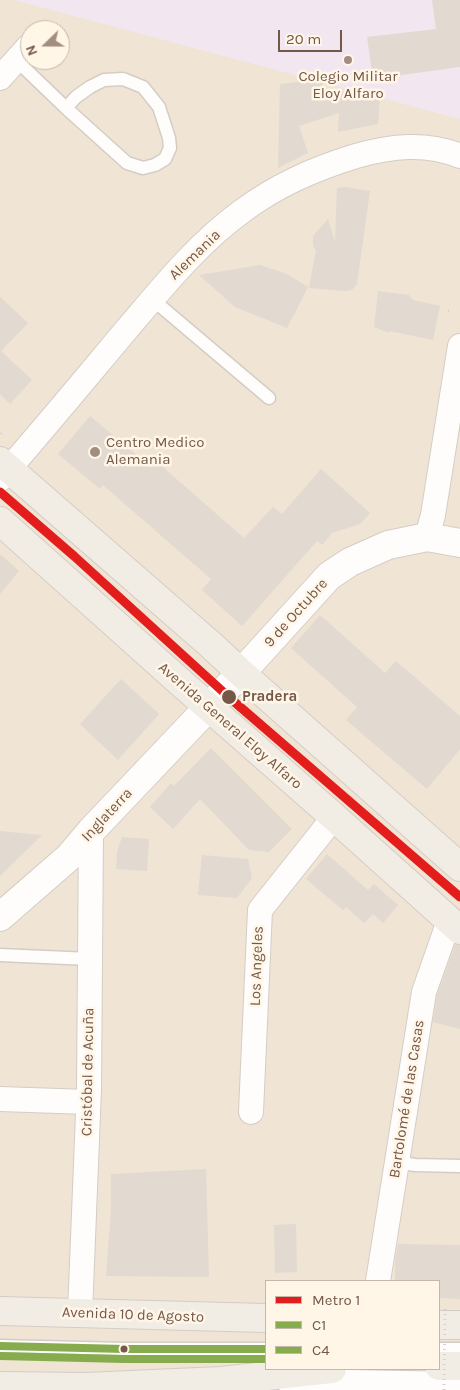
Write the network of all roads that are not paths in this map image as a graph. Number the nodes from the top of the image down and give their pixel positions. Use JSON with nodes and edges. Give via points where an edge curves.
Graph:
{"nodes":[{"id":1,"x":20,"y":55,"type":"edge"},
{"id":2,"x":36,"y":70,"type":"edge"},
{"id":3,"x":0,"y":78,"type":"edge"},
{"id":4,"x":66,"y":108,"type":"junction"},
{"id":5,"x":460,"y":156,"type":"edge"},
{"id":6,"x":152,"y":299,"type":"junction"},
{"id":7,"x":460,"y":346,"type":"edge"},
{"id":8,"x":269,"y":398,"type":"dead end"},
{"id":9,"x":3,"y":470,"type":"edge"},
{"id":10,"x":0,"y":520,"type":"edge"},
{"id":11,"x":427,"y":537,"type":"junction"},
{"id":12,"x":460,"y":543,"type":"edge"},
{"id":13,"x":241,"y":673,"type":"junction"},
{"id":14,"x":208,"y":708,"type":"junction"},
{"id":15,"x":334,"y":817,"type":"junction"},
{"id":16,"x":91,"y":831,"type":"junction"},
{"id":17,"x":460,"y":867,"type":"edge"},
{"id":18,"x":0,"y":917,"type":"edge"},
{"id":19,"x":455,"y":926,"type":"edge"},
{"id":20,"x":0,"y":955,"type":"edge"},
{"id":21,"x":90,"y":959,"type":"junction"},
{"id":22,"x":0,"y":1099,"type":"edge"},
{"id":23,"x":88,"y":1102,"type":"junction"},
{"id":24,"x":251,"y":1112,"type":"dead end"},
{"id":25,"x":397,"y":1162,"type":"junction"},
{"id":26,"x":460,"y":1166,"type":"edge"},
{"id":27,"x":378,"y":1280,"type":"edge"},
{"id":28,"x":0,"y":1311,"type":"edge"},
{"id":29,"x":80,"y":1313,"type":"junction"},
{"id":30,"x":265,"y":1318,"type":"edge"},
{"id":31,"x":0,"y":1346,"type":"edge"},
{"id":32,"x":265,"y":1349,"type":"edge"},
{"id":33,"x":440,"y":1349,"type":"edge"},
{"id":34,"x":460,"y":1349,"type":"edge"},
{"id":35,"x":440,"y":1366,"type":"edge"},
{"id":36,"x":460,"y":1366,"type":"edge"},
{"id":37,"x":323,"y":1370,"type":"edge"},
{"id":38,"x":221,"y":1382,"type":"junction"},
{"id":39,"x":0,"y":1386,"type":"edge"},
{"id":40,"x":460,"y":1386,"type":"edge"},
{"id":41,"x":356,"y":1387,"type":"edge"},
{"id":42,"x":85,"y":1388,"type":"edge"}],
"edges":[{"from":1,"to":3,"type":"street"},
{"from":2,"to":4,"type":"lane"},
{"from":4,"to":4,"type":"lane","via":[[127,163],[143,168],[155,165],[165,159],[170,148],[159,107],[143,87],[123,79],[104,80],[90,86]]},
{"from":5,"to":6,"type":"street","name":"Alemania","via":[[433,147],[376,150],[302,175],[240,212],[203,244]]},
{"from":6,"to":8,"type":"lane"},
{"from":6,"to":9,"type":"street","name":"Alemania"},
{"from":7,"to":11,"type":"street"},
{"from":9,"to":13,"type":"main road"},
{"from":10,"to":14,"type":"main road","name":"Avenida General Eloy Alfaro"},
{"from":11,"to":12,"type":"street","name":"9 de Octubre"},
{"from":11,"to":13,"type":"street","name":"9 de Octubre","via":[[388,545],[350,562],[329,576]]},
{"from":13,"to":14,"type":"street","name":"9 de Octubre"},
{"from":13,"to":17,"type":"main road"},
{"from":14,"to":15,"type":"main road","name":"Avenida General Eloy Alfaro"},
{"from":14,"to":16,"type":"street","name":"Inglaterra"},
{"from":15,"to":19,"type":"main road","name":"Avenida General Eloy Alfaro"},
{"from":15,"to":24,"type":"street","name":"Los Angeles","via":[[260,910]]},
{"from":16,"to":18,"type":"street","name":"Inglaterra","via":[[69,857]]},
{"from":16,"to":21,"type":"street","name":"Cristóbal de Acuña"},
{"from":19,"to":25,"type":"street","name":"Bartolomé de las Casas","via":[[424,992]]},
{"from":20,"to":21,"type":"lane"},
{"from":21,"to":23,"type":"street","name":"Cristóbal de Acuña"},
{"from":22,"to":23,"type":"street"},
{"from":23,"to":29,"type":"street","name":"Cristóbal de Acuña"},
{"from":25,"to":26,"type":"lane"},
{"from":25,"to":27,"type":"street","name":"Bartolomé de las Casas"},
{"from":28,"to":29,"type":"main road","name":"Avenida 10 de Agosto"},
{"from":29,"to":30,"type":"main road","name":"Avenida 10 de Agosto"},
{"from":31,"to":32,"type":"lane"},
{"from":33,"to":34,"type":"lane"},
{"from":35,"to":36,"type":"main road"},
{"from":37,"to":38,"type":"main road"},
{"from":38,"to":41,"type":"street"},
{"from":38,"to":42,"type":"main road"},
{"from":39,"to":42,"type":"main road"},
{"from":40,"to":41,"type":"street"}]}
